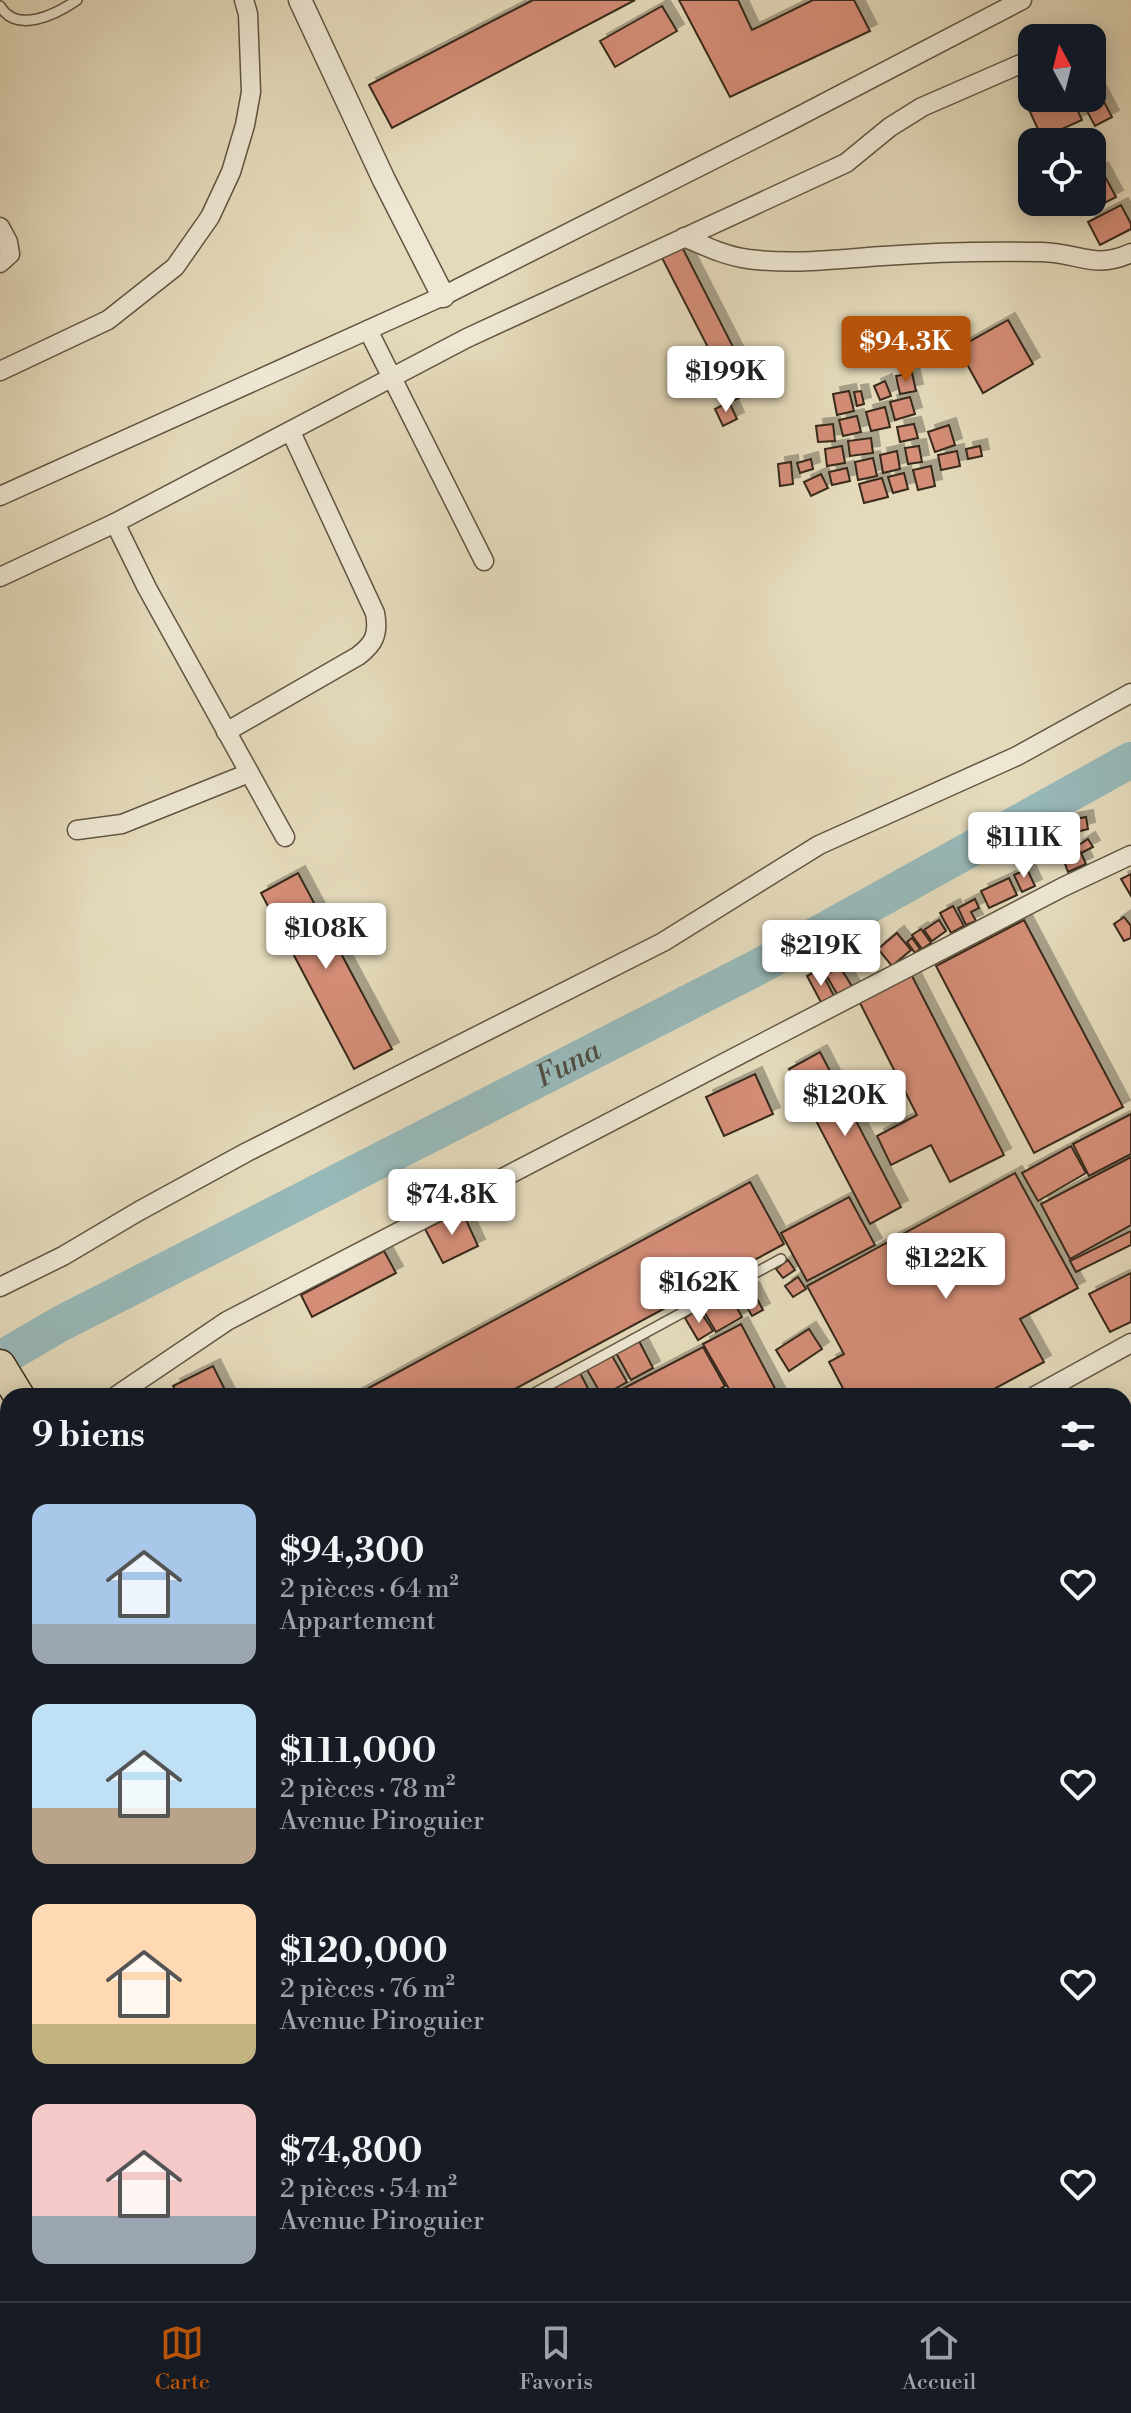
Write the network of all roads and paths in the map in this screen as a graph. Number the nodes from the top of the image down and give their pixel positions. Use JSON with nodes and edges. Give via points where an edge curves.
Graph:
{"nodes":[{"id":1,"x":77,"y":0,"type":"edge"},
{"id":2,"x":244,"y":0,"type":"edge"},
{"id":3,"x":1022,"y":0,"type":"edge"},
{"id":4,"x":305,"y":2,"type":"edge"},
{"id":5,"x":0,"y":6,"type":"edge"},
{"id":6,"x":1018,"y":65,"type":"edge"},
{"id":7,"x":0,"y":227,"type":"edge"},
{"id":8,"x":684,"y":237,"type":"junction"},
{"id":9,"x":1131,"y":253,"type":"edge"},
{"id":10,"x":0,"y":263,"type":"edge"},
{"id":11,"x":443,"y":296,"type":"junction"},
{"id":12,"x":368,"y":330,"type":"junction"},
{"id":13,"x":0,"y":371,"type":"edge"},
{"id":14,"x":391,"y":378,"type":"junction"},
{"id":15,"x":291,"y":432,"type":"junction"},
{"id":16,"x":0,"y":496,"type":"edge"},
{"id":17,"x":115,"y":523,"type":"junction"},
{"id":18,"x":484,"y":561,"type":"dead end"},
{"id":19,"x":0,"y":577,"type":"edge"},
{"id":20,"x":1131,"y":693,"type":"edge"},
{"id":21,"x":226,"y":732,"type":"junction"},
{"id":22,"x":249,"y":773,"type":"junction"},
{"id":23,"x":77,"y":830,"type":"dead end"},
{"id":24,"x":285,"y":837,"type":"dead end"},
{"id":25,"x":1131,"y":855,"type":"edge"},
{"id":26,"x":781,"y":1259,"type":"dead end"},
{"id":27,"x":0,"y":1287,"type":"edge"},
{"id":28,"x":1131,"y":1343,"type":"edge"},
{"id":29,"x":0,"y":1365,"type":"edge"},
{"id":30,"x":14,"y":1388,"type":"edge"},
{"id":31,"x":128,"y":1388,"type":"edge"},
{"id":32,"x":544,"y":1388,"type":"edge"},
{"id":33,"x":1049,"y":1388,"type":"edge"}],
"edges":[{"from":1,"to":5,"type":"lane","via":[[31,21],[15,21]]},
{"from":2,"to":13,"type":"street","via":[[251,92],[231,172],[210,217],[175,267],[108,320]]},
{"from":3,"to":11,"type":"street"},
{"from":4,"to":11,"type":"street","via":[[384,180]]},
{"from":6,"to":8,"type":"street","via":[[922,107],[846,163]]},
{"from":7,"to":10,"type":"street","via":[[10,254]]},
{"from":8,"to":9,"type":"street","via":[[722,254],[797,263],[1042,252],[1099,263]]},
{"from":8,"to":14,"type":"street"},
{"from":11,"to":12,"type":"street"},
{"from":12,"to":14,"type":"street"},
{"from":12,"to":16,"type":"street"},
{"from":14,"to":15,"type":"street"},
{"from":14,"to":18,"type":"street"},
{"from":15,"to":17,"type":"street"},
{"from":15,"to":21,"type":"street","via":[[375,613],[375,639],[358,656]]},
{"from":17,"to":19,"type":"street"},
{"from":17,"to":21,"type":"street"},
{"from":20,"to":27,"type":"street","via":[[1017,756],[819,845],[663,942],[247,1152]]},
{"from":21,"to":22,"type":"street"},
{"from":22,"to":23,"type":"street","via":[[122,824]]},
{"from":22,"to":24,"type":"street"},
{"from":25,"to":31,"type":"street","via":[[227,1321]]},
{"from":26,"to":32,"type":"lane"},
{"from":28,"to":33,"type":"street"},
{"from":29,"to":30,"type":"main road"}]}
